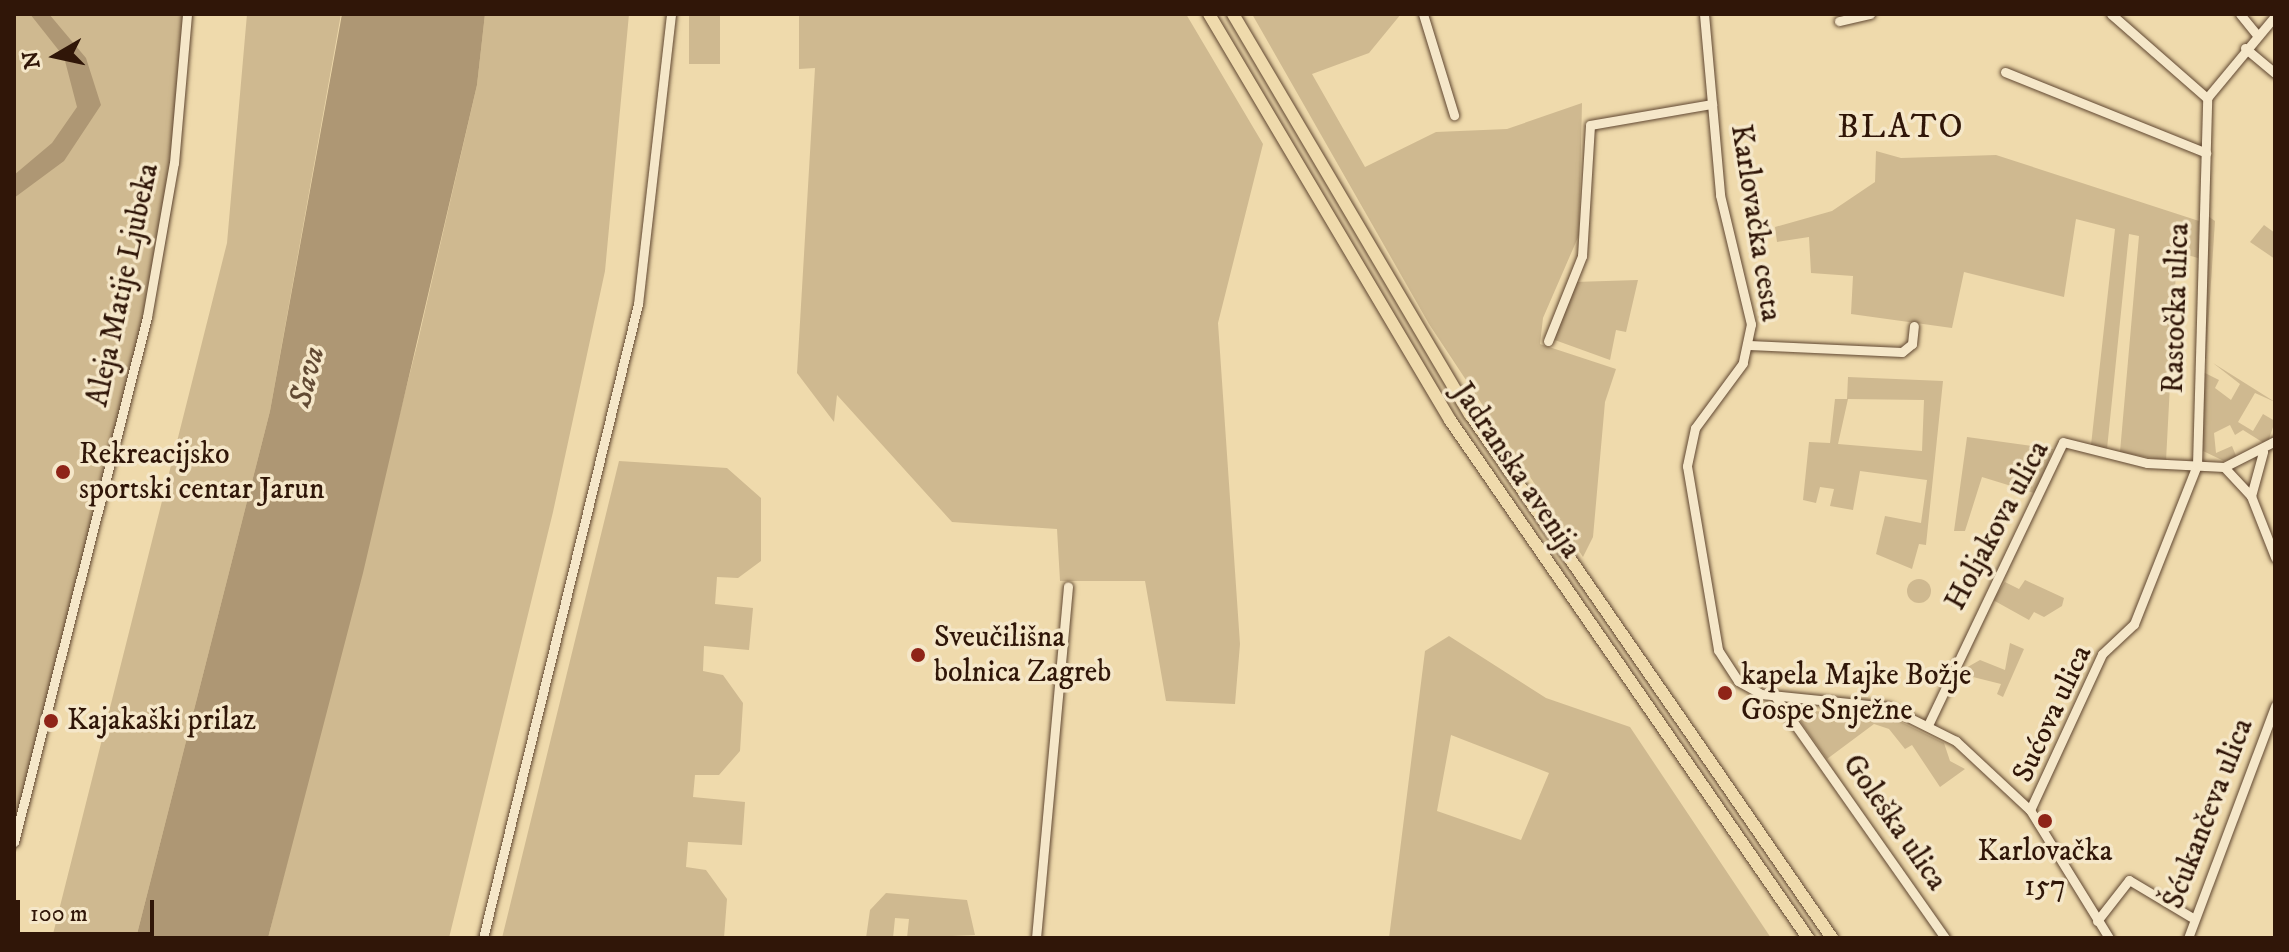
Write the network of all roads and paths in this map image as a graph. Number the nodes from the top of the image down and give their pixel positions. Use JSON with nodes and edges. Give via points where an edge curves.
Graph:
{"nodes":[{"id":1,"x":187,"y":14,"type":"edge"},
{"id":2,"x":671,"y":14,"type":"edge"},
{"id":3,"x":1209,"y":14,"type":"edge"},
{"id":4,"x":1233,"y":14,"type":"edge"},
{"id":5,"x":1423,"y":14,"type":"edge"},
{"id":6,"x":1704,"y":14,"type":"edge"},
{"id":7,"x":1870,"y":14,"type":"edge"},
{"id":8,"x":2111,"y":14,"type":"edge"},
{"id":9,"x":2240,"y":14,"type":"edge"},
{"id":10,"x":2275,"y":16,"type":"edge"},
{"id":11,"x":1839,"y":21,"type":"dead end"},
{"id":12,"x":2256,"y":34,"type":"junction"},
{"id":13,"x":2245,"y":48,"type":"junction"},
{"id":14,"x":2005,"y":72,"type":"dead end"},
{"id":15,"x":2275,"y":73,"type":"edge"},
{"id":16,"x":2207,"y":98,"type":"junction"},
{"id":17,"x":1712,"y":104,"type":"junction"},
{"id":18,"x":1454,"y":115,"type":"dead end"},
{"id":19,"x":2206,"y":153,"type":"junction"},
{"id":20,"x":1914,"y":326,"type":"dead end"},
{"id":21,"x":1548,"y":341,"type":"dead end"},
{"id":22,"x":1749,"y":345,"type":"junction"},
{"id":23,"x":2275,"y":441,"type":"edge"},
{"id":24,"x":2263,"y":452,"type":"junction"},
{"id":25,"x":2197,"y":465,"type":"junction"},
{"id":26,"x":2224,"y":467,"type":"junction"},
{"id":27,"x":2251,"y":496,"type":"junction"},
{"id":28,"x":2270,"y":536,"type":"edge"},
{"id":29,"x":2275,"y":557,"type":"edge"},
{"id":30,"x":1068,"y":586,"type":"dead end"},
{"id":31,"x":1775,"y":696,"type":"junction"},
{"id":32,"x":2275,"y":706,"type":"edge"},
{"id":33,"x":1929,"y":723,"type":"junction"},
{"id":34,"x":2030,"y":810,"type":"junction"},
{"id":35,"x":14,"y":842,"type":"edge"},
{"id":36,"x":2191,"y":917,"type":"junction"},
{"id":37,"x":2097,"y":921,"type":"junction"},
{"id":38,"x":483,"y":938,"type":"edge"},
{"id":39,"x":1036,"y":938,"type":"edge"},
{"id":40,"x":1808,"y":938,"type":"edge"},
{"id":41,"x":1832,"y":938,"type":"edge"},
{"id":42,"x":1945,"y":938,"type":"edge"},
{"id":43,"x":2109,"y":938,"type":"edge"},
{"id":44,"x":2188,"y":938,"type":"edge"}],
"edges":[{"from":1,"to":35,"type":"street","name":"Aleja Matije Ljubeka","via":[[174,163],[147,317]]},
{"from":2,"to":38,"type":"street","via":[[638,304]]},
{"from":3,"to":40,"type":"main road","name":"Jadranska avenija","via":[[1450,420]]},
{"from":4,"to":41,"type":"main road","name":"Jadranska avenija","via":[[1470,414]]},
{"from":5,"to":18,"type":"street"},
{"from":6,"to":17,"type":"street","name":"Karlovačka cesta"},
{"from":7,"to":11,"type":"street"},
{"from":8,"to":16,"type":"street"},
{"from":9,"to":12,"type":"street"},
{"from":10,"to":12,"type":"street"},
{"from":12,"to":13,"type":"street"},
{"from":13,"to":15,"type":"street"},
{"from":13,"to":16,"type":"street"},
{"from":14,"to":19,"type":"street"},
{"from":16,"to":19,"type":"street","name":"Rastočka ulica"},
{"from":17,"to":21,"type":"street","via":[[1590,125],[1582,256]]},
{"from":17,"to":22,"type":"street","name":"Karlovačka cesta"},
{"from":19,"to":25,"type":"street","name":"Rastočka ulica"},
{"from":20,"to":22,"type":"street","name":"Karlovačka cesta","via":[[1912,344],[1902,352]]},
{"from":22,"to":31,"type":"street","name":"Karlovačka cesta","via":[[1695,428],[1688,474],[1718,650],[1738,681]]},
{"from":23,"to":24,"type":"street"},
{"from":24,"to":26,"type":"street"},
{"from":24,"to":27,"type":"street"},
{"from":25,"to":26,"type":"street","name":"Holjakova ulica"},
{"from":25,"to":33,"type":"street","name":"Holjakova ulica","via":[[2147,463],[2063,442]]},
{"from":25,"to":34,"type":"street","name":"Sućova ulica","via":[[2134,624],[2102,654]]},
{"from":26,"to":27,"type":"street"},
{"from":27,"to":28,"type":"street"},
{"from":28,"to":29,"type":"street"},
{"from":30,"to":39,"type":"street"},
{"from":31,"to":33,"type":"street","name":"Karlovačka cesta","via":[[1865,703]]},
{"from":31,"to":42,"type":"street","name":"Goleška ulica"},
{"from":32,"to":36,"type":"street","name":"Šćukančeva ulica"},
{"from":33,"to":34,"type":"street","name":"Karlovačka cesta","via":[[1980,759]]},
{"from":34,"to":37,"type":"street","name":"Karlovačka cesta"},
{"from":36,"to":37,"type":"street","via":[[2129,880]]},
{"from":36,"to":44,"type":"street","name":"Šćukančeva ulica"},
{"from":37,"to":43,"type":"street","name":"Karlovačka cesta"}]}
